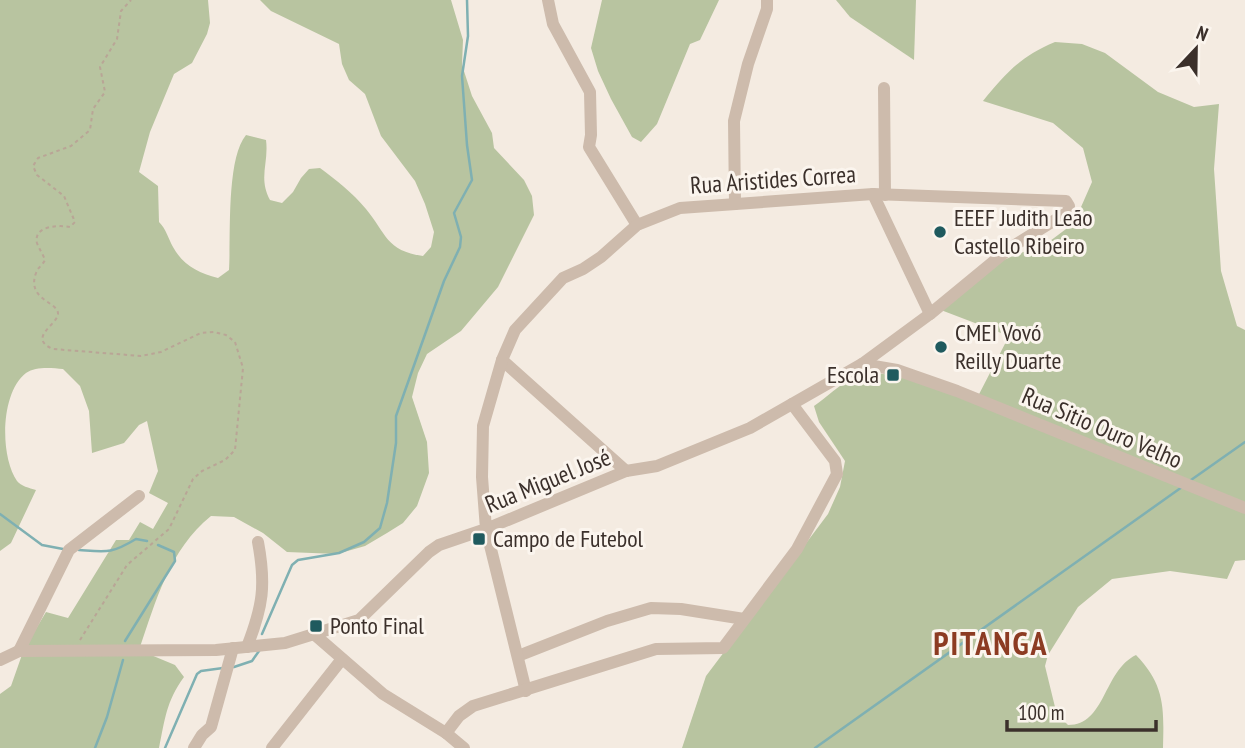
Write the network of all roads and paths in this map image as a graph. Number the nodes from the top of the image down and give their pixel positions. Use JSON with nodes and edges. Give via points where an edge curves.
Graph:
{"nodes":[{"id":1,"x":131,"y":0,"type":"edge"},
{"id":2,"x":548,"y":0,"type":"edge"},
{"id":3,"x":767,"y":0,"type":"edge"},
{"id":4,"x":884,"y":88,"type":"dead end"},
{"id":5,"x":879,"y":195,"type":"junction"},
{"id":6,"x":735,"y":204,"type":"junction"},
{"id":7,"x":1069,"y":206,"type":"joint"},
{"id":8,"x":637,"y":225,"type":"junction"},
{"id":9,"x":930,"y":314,"type":"junction"},
{"id":10,"x":502,"y":360,"type":"junction"},
{"id":11,"x":862,"y":364,"type":"junction"},
{"id":12,"x":792,"y":404,"type":"junction"},
{"id":13,"x":626,"y":471,"type":"junction"},
{"id":14,"x":139,"y":496,"type":"dead end"},
{"id":15,"x":1245,"y":508,"type":"edge"},
{"id":16,"x":486,"y":529,"type":"junction"},
{"id":17,"x":258,"y":542,"type":"dead end"},
{"id":18,"x":744,"y":619,"type":"junction"},
{"id":19,"x":315,"y":635,"type":"junction"},
{"id":20,"x":240,"y":647,"type":"junction"},
{"id":21,"x":74,"y":650,"type":"junction"},
{"id":22,"x":19,"y":651,"type":"junction"},
{"id":23,"x":518,"y":656,"type":"junction"},
{"id":24,"x":342,"y":659,"type":"junction"},
{"id":25,"x":0,"y":660,"type":"edge"},
{"id":26,"x":526,"y":691,"type":"junction"},
{"id":27,"x":446,"y":733,"type":"junction"},
{"id":28,"x":194,"y":748,"type":"edge"},
{"id":29,"x":272,"y":748,"type":"edge"},
{"id":30,"x":464,"y":748,"type":"edge"}],
"edges":[{"from":1,"to":21,"type":"path","via":[[121,11],[117,39],[102,63],[100,75],[106,89],[93,109],[90,130],[71,146],[34,163],[37,175],[64,196],[75,222],[70,227],[54,225],[37,237],[45,260],[35,274],[36,292],[58,312],[43,340],[53,349],[134,357],[220,332],[238,347],[243,384],[232,454],[192,479],[169,528],[127,565]]},
{"from":2,"to":8,"type":"street","via":[[553,24],[590,92],[589,147]]},
{"from":3,"to":6,"type":"street","via":[[734,121]]},
{"from":4,"to":5,"type":"street"},
{"from":5,"to":6,"type":"street","name":"Rua Aristides Correa"},
{"from":5,"to":7,"type":"street","name":"Rua Aristides Correa","via":[[1066,201]]},
{"from":5,"to":9,"type":"street"},
{"from":6,"to":8,"type":"street","name":"Rua Aristides Correa","via":[[680,208]]},
{"from":7,"to":9,"type":"street","name":"Rua Miguel José","via":[[1068,212],[1010,248]]},
{"from":8,"to":10,"type":"street","name":"Rua Aristides Correa","via":[[601,257],[563,278],[515,330]]},
{"from":9,"to":11,"type":"street","name":"Rua Miguel José"},
{"from":10,"to":13,"type":"street"},
{"from":10,"to":16,"type":"street","name":"Rua Aristides Correa","via":[[483,426]]},
{"from":11,"to":12,"type":"street","name":"Rua Miguel José"},
{"from":11,"to":15,"type":"street","name":"Rua Sitio Ouro Velho","via":[[897,370],[957,391]]},
{"from":12,"to":13,"type":"street","name":"Rua Miguel José","via":[[750,428],[657,466]]},
{"from":12,"to":18,"type":"street","via":[[835,461],[837,474],[797,549]]},
{"from":13,"to":16,"type":"street","name":"Rua Miguel José"},
{"from":14,"to":22,"type":"street","via":[[69,550]]},
{"from":16,"to":19,"type":"street","name":"Rua Miguel José","via":[[439,545],[359,620]]},
{"from":16,"to":23,"type":"street","name":"Rua Aristides Correa"},
{"from":17,"to":20,"type":"street","via":[[264,574],[259,617]]},
{"from":18,"to":23,"type":"street","via":[[651,608]]},
{"from":18,"to":26,"type":"street","via":[[723,648],[656,649]]},
{"from":19,"to":20,"type":"street","name":"Rua Miguel José"},
{"from":19,"to":24,"type":"street"},
{"from":20,"to":21,"type":"street","name":"Rua Miguel José"},
{"from":20,"to":28,"type":"street","via":[[211,727]]},
{"from":21,"to":22,"type":"street","name":"Rua Miguel José"},
{"from":22,"to":25,"type":"street","name":"Rua Miguel José"},
{"from":23,"to":26,"type":"street","name":"Rua Aristides Correa"},
{"from":24,"to":27,"type":"street","via":[[383,694]]},
{"from":24,"to":29,"type":"street"},
{"from":26,"to":27,"type":"street","via":[[473,706]]},
{"from":27,"to":30,"type":"street"}]}
